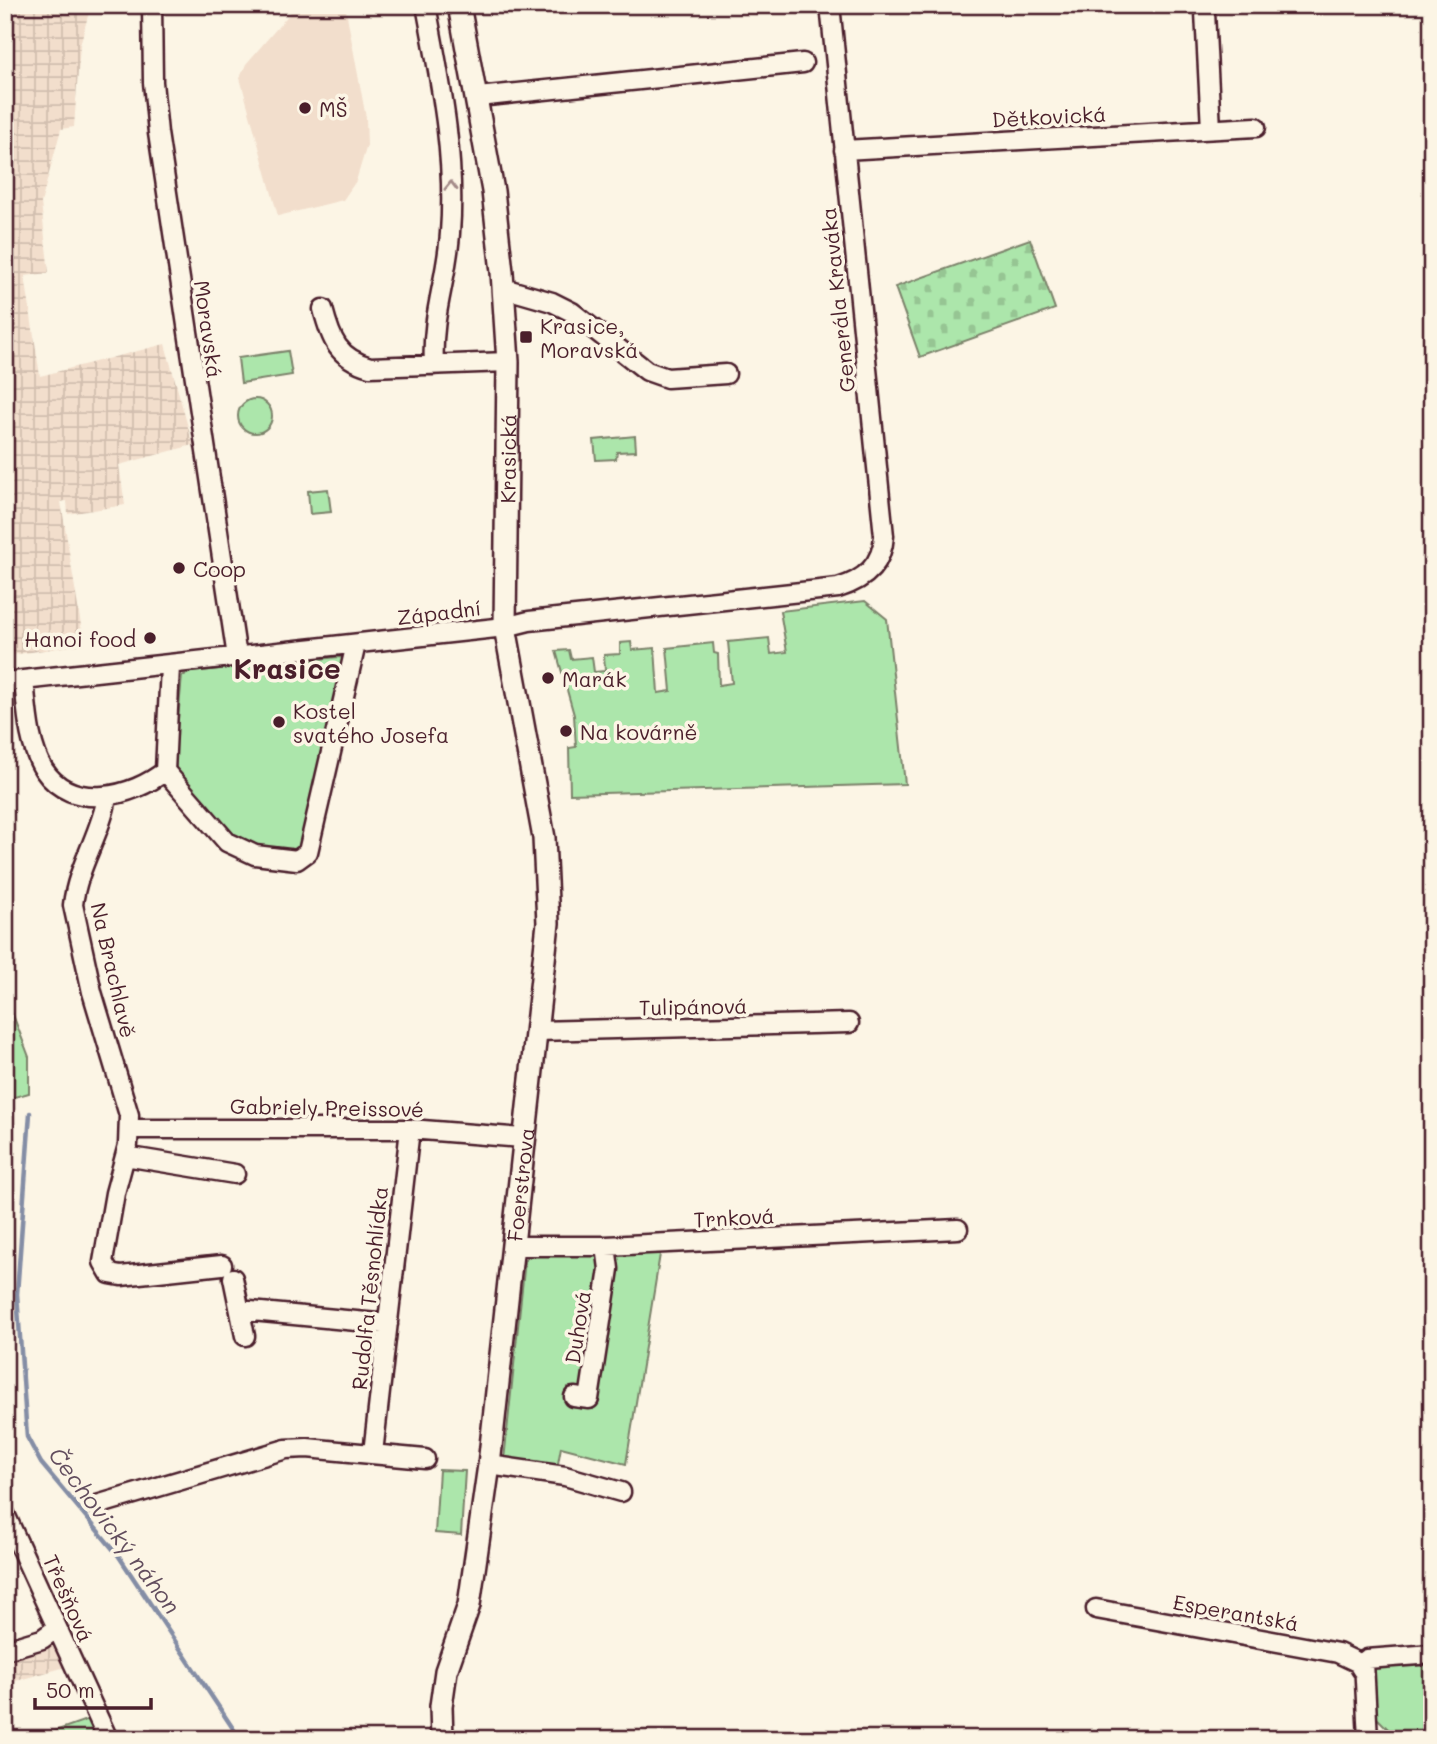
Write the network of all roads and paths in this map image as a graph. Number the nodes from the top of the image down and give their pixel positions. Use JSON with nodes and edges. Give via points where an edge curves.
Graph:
{"nodes":[{"id":1,"x":152,"y":5,"type":"edge"},
{"id":2,"x":426,"y":5,"type":"edge"},
{"id":3,"x":459,"y":5,"type":"edge"},
{"id":4,"x":830,"y":5,"type":"edge"},
{"id":5,"x":1205,"y":12,"type":"dead end"},
{"id":6,"x":803,"y":63,"type":"dead end"},
{"id":7,"x":478,"y":97,"type":"junction"},
{"id":8,"x":1255,"y":127,"type":"dead end"},
{"id":9,"x":1211,"y":129,"type":"junction"},
{"id":10,"x":844,"y":150,"type":"junction"},
{"id":11,"x":503,"y":288,"type":"junction"},
{"id":12,"x":323,"y":309,"type":"dead end"},
{"id":13,"x":508,"y":362,"type":"junction"},
{"id":14,"x":434,"y":365,"type":"junction"},
{"id":15,"x":726,"y":374,"type":"dead end"},
{"id":16,"x":858,"y":580,"type":"joint"},
{"id":17,"x":505,"y":627,"type":"junction"},
{"id":18,"x":356,"y":645,"type":"junction"},
{"id":19,"x":237,"y":657,"type":"junction"},
{"id":20,"x":170,"y":666,"type":"junction"},
{"id":21,"x":24,"y":680,"type":"junction"},
{"id":22,"x":5,"y":682,"type":"edge"},
{"id":23,"x":165,"y":771,"type":"junction"},
{"id":24,"x":107,"y":797,"type":"junction"},
{"id":25,"x":849,"y":1023,"type":"dead end"},
{"id":26,"x":537,"y":1031,"type":"junction"},
{"id":27,"x":130,"y":1129,"type":"junction"},
{"id":28,"x":410,"y":1129,"type":"junction"},
{"id":29,"x":523,"y":1138,"type":"junction"},
{"id":30,"x":125,"y":1156,"type":"junction"},
{"id":31,"x":235,"y":1174,"type":"dead end"},
{"id":32,"x":957,"y":1229,"type":"dead end"},
{"id":33,"x":512,"y":1246,"type":"junction"},
{"id":34,"x":606,"y":1246,"type":"junction"},
{"id":35,"x":240,"y":1310,"type":"junction"},
{"id":36,"x":388,"y":1324,"type":"junction"},
{"id":37,"x":245,"y":1336,"type":"dead end"},
{"id":38,"x":574,"y":1397,"type":"dead end"},
{"id":39,"x":373,"y":1453,"type":"junction"},
{"id":40,"x":425,"y":1459,"type":"dead end"},
{"id":41,"x":489,"y":1465,"type":"junction"},
{"id":42,"x":621,"y":1492,"type":"dead end"},
{"id":43,"x":97,"y":1505,"type":"dead end"},
{"id":44,"x":7,"y":1520,"type":"edge"},
{"id":45,"x":1096,"y":1609,"type":"dead end"},
{"id":46,"x":57,"y":1628,"type":"junction"},
{"id":47,"x":5,"y":1650,"type":"edge"},
{"id":48,"x":1432,"y":1654,"type":"edge"},
{"id":49,"x":1363,"y":1666,"type":"junction"},
{"id":50,"x":108,"y":1739,"type":"edge"},
{"id":51,"x":442,"y":1739,"type":"edge"},
{"id":52,"x":1368,"y":1739,"type":"edge"}],
"edges":[{"from":1,"to":19,"type":"street","name":"Moravská","via":[[158,133]]},
{"from":14,"to":2,"type":"street","one_way":true,"via":[[435,310],[448,254],[452,167]]},
{"from":3,"to":7,"type":"street","name":"Krasická"},
{"from":4,"to":10,"type":"street","name":"Generála Kraváka"},
{"from":5,"to":9,"type":"street"},
{"from":6,"to":7,"type":"street"},
{"from":7,"to":11,"type":"street","name":"Krasická"},
{"from":8,"to":9,"type":"street","name":"Dětkovická"},
{"from":9,"to":10,"type":"street","name":"Dětkovická"},
{"from":10,"to":16,"type":"street","name":"Generála Kraváka","via":[[884,536],[879,560]]},
{"from":11,"to":13,"type":"street","name":"Krasická"},
{"from":11,"to":15,"type":"street","via":[[572,312],[647,371],[667,378]]},
{"from":12,"to":14,"type":"street","via":[[335,344],[350,361],[370,367]]},
{"from":13,"to":14,"type":"street"},
{"from":13,"to":17,"type":"street","name":"Krasická"},
{"from":16,"to":17,"type":"street","name":"Západní","via":[[838,588]]},
{"from":17,"to":18,"type":"street","name":"Západní"},
{"from":17,"to":26,"type":"street","name":"Foerstrova","via":[[544,838],[548,923]]},
{"from":18,"to":19,"type":"street","name":"Západní"},
{"from":18,"to":23,"type":"street","via":[[304,858],[255,855],[227,842]]},
{"from":19,"to":20,"type":"street","name":"Západní"},
{"from":20,"to":21,"type":"street","name":"Západní"},
{"from":20,"to":23,"type":"street"},
{"from":21,"to":22,"type":"street","name":"Západní"},
{"from":21,"to":24,"type":"street","via":[[28,720],[44,770],[67,789]]},
{"from":23,"to":24,"type":"street","via":[[138,790]]},
{"from":24,"to":27,"type":"street","name":"Na Brachlavě","via":[[74,905],[92,992]]},
{"from":25,"to":26,"type":"street","name":"Tulipánová"},
{"from":26,"to":29,"type":"street","name":"Foerstrova"},
{"from":27,"to":28,"type":"street","name":"Gabriely Preissové"},
{"from":27,"to":30,"type":"street","name":"Na Brachlavě"},
{"from":28,"to":29,"type":"street","name":"Gabriely Preissové"},
{"from":28,"to":36,"type":"street","name":"Rudolfa Těsnohlídka"},
{"from":29,"to":33,"type":"street","name":"Foerstrova"},
{"from":30,"to":31,"type":"street"},
{"from":30,"to":35,"type":"street","name":"Na Brachlavě","via":[[103,1258],[107,1271],[121,1276],[228,1272]]},
{"from":32,"to":34,"type":"street","name":"Trnková"},
{"from":33,"to":34,"type":"street","name":"Trnková"},
{"from":33,"to":41,"type":"street","name":"Foerstrova"},
{"from":34,"to":38,"type":"street","name":"Duhová","via":[[609,1269],[589,1399]]},
{"from":35,"to":36,"type":"street"},
{"from":35,"to":37,"type":"street"},
{"from":36,"to":39,"type":"street","name":"Rudolfa Těsnohlídka"},
{"from":39,"to":40,"type":"street"},
{"from":39,"to":43,"type":"street","via":[[286,1449]]},
{"from":41,"to":42,"type":"street","via":[[565,1476]]},
{"from":41,"to":51,"type":"street","name":"Foerstrova","via":[[469,1605],[446,1671]]},
{"from":44,"to":46,"type":"street","name":"Třešňová"},
{"from":45,"to":49,"type":"street","name":"Esperantská","via":[[1338,1653]]},
{"from":46,"to":47,"type":"street","via":[[42,1639]]},
{"from":46,"to":50,"type":"street","name":"Třešňová"},
{"from":48,"to":49,"type":"street","via":[[1367,1658]]},
{"from":49,"to":52,"type":"street"}]}
